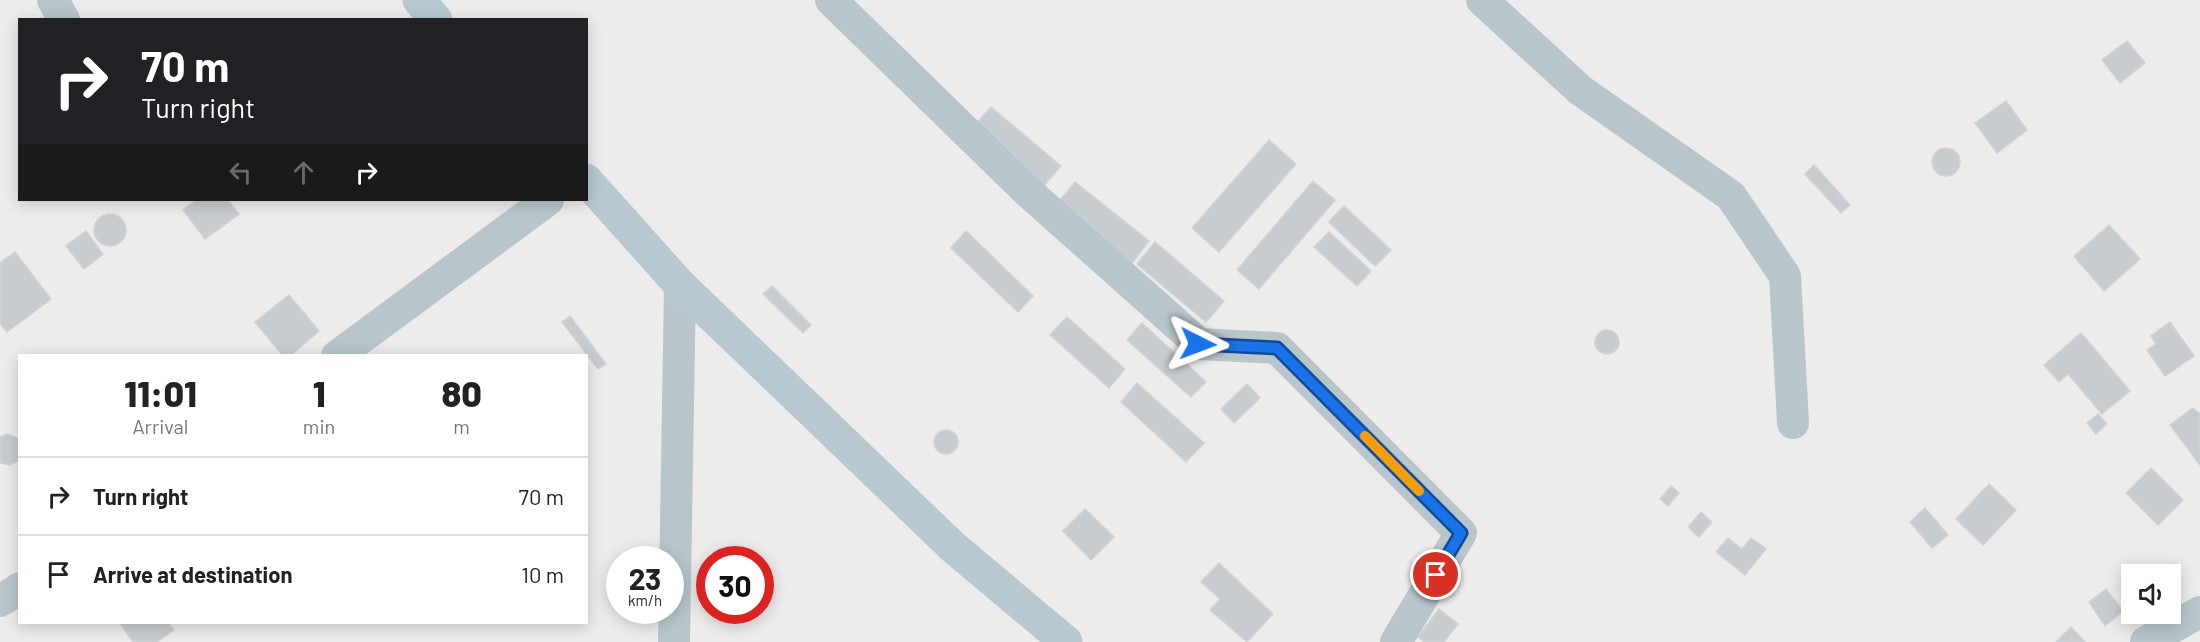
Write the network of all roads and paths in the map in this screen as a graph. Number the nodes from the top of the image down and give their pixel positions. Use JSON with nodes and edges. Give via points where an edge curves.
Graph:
{"nodes":[{"id":1,"x":53,"y":0,"type":"edge"},
{"id":2,"x":418,"y":0,"type":"edge"},
{"id":3,"x":831,"y":0,"type":"edge"},
{"id":4,"x":1482,"y":0,"type":"edge"},
{"id":5,"x":63,"y":18,"type":"edge"},
{"id":6,"x":434,"y":18,"type":"edge"},
{"id":7,"x":588,"y":182,"type":"edge"},
{"id":8,"x":547,"y":201,"type":"edge"},
{"id":9,"x":680,"y":285,"type":"junction"},
{"id":10,"x":339,"y":354,"type":"edge"},
{"id":11,"x":1793,"y":423,"type":"dead end"},
{"id":12,"x":18,"y":589,"type":"edge"},
{"id":13,"x":0,"y":601,"type":"edge"},
{"id":14,"x":2200,"y":612,"type":"edge"},
{"id":15,"x":674,"y":642,"type":"edge"},
{"id":16,"x":1066,"y":642,"type":"edge"},
{"id":17,"x":1396,"y":642,"type":"edge"},
{"id":18,"x":2146,"y":642,"type":"edge"}],
"edges":[{"from":1,"to":5,"type":"street"},
{"from":2,"to":6,"type":"main road"},
{"from":3,"to":17,"type":"street","via":[[1027,191],[1198,344],[1277,348],[1461,533]]},
{"from":4,"to":11,"type":"street","via":[[1580,90],[1731,196],[1785,276]]},
{"from":7,"to":9,"type":"main road"},
{"from":8,"to":10,"type":"street"},
{"from":9,"to":15,"type":"street"},
{"from":9,"to":16,"type":"main road","via":[[953,547]]},
{"from":12,"to":13,"type":"street"},
{"from":14,"to":18,"type":"street"}]}
